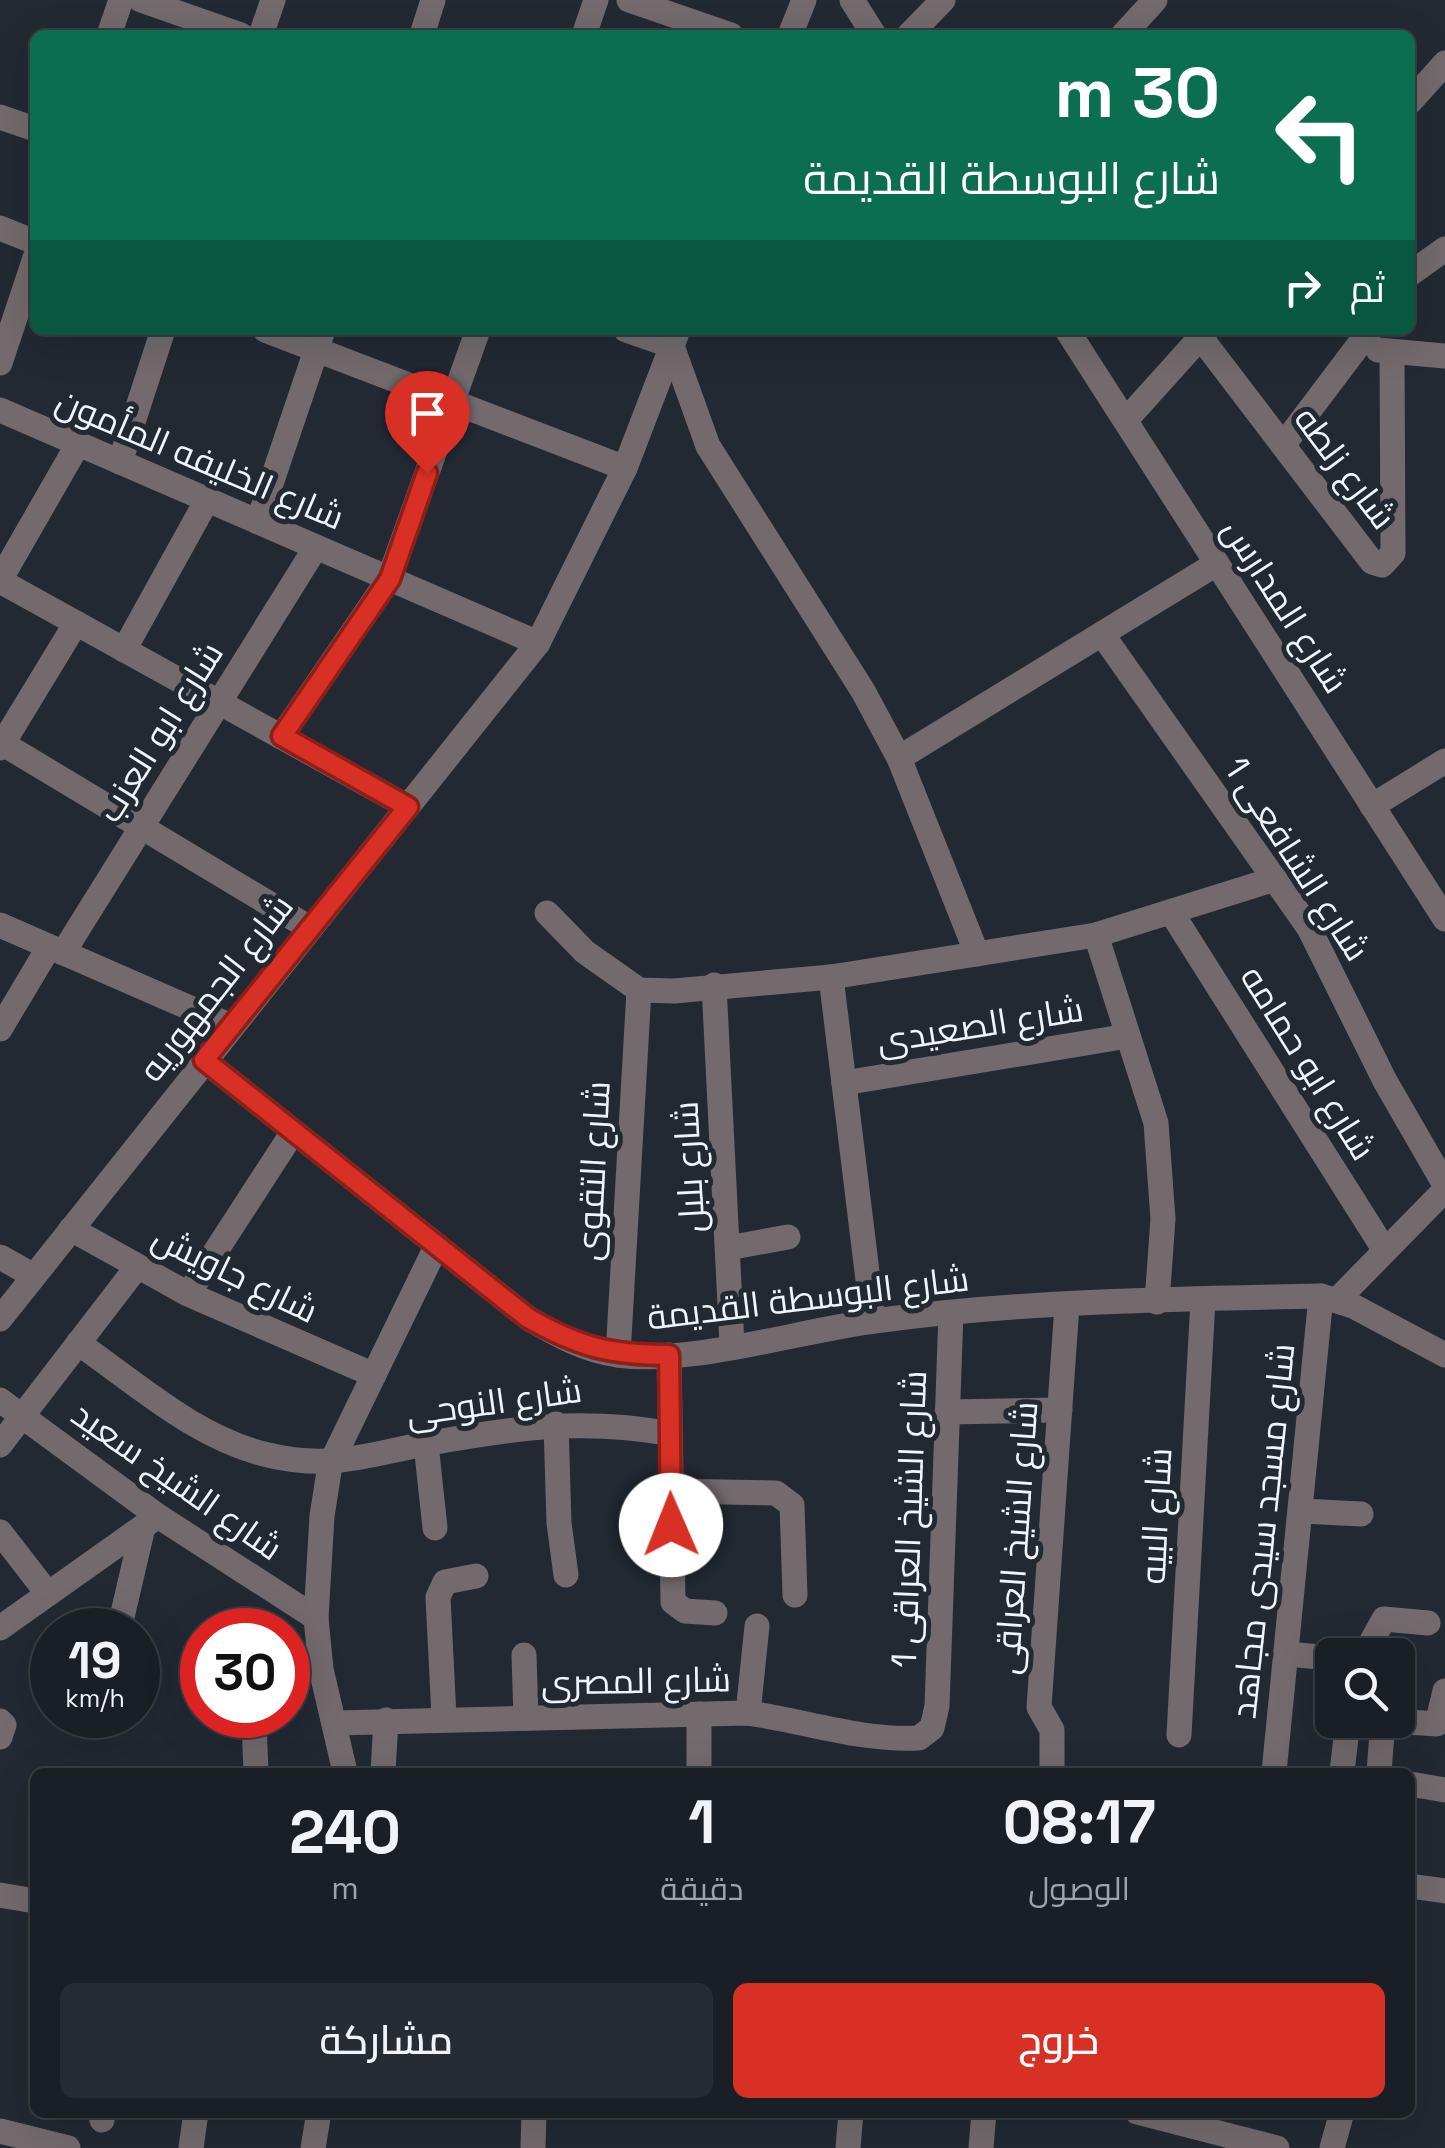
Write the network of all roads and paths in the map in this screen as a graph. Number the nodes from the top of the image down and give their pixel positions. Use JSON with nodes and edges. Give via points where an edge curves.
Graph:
{"nodes":[{"id":1,"x":121,"y":0,"type":"edge"},
{"id":2,"x":141,"y":0,"type":"edge"},
{"id":3,"x":272,"y":0,"type":"edge"},
{"id":4,"x":434,"y":0,"type":"edge"},
{"id":5,"x":596,"y":0,"type":"edge"},
{"id":6,"x":629,"y":0,"type":"edge"},
{"id":7,"x":804,"y":0,"type":"edge"},
{"id":8,"x":852,"y":0,"type":"edge"},
{"id":9,"x":943,"y":0,"type":"edge"},
{"id":10,"x":1155,"y":0,"type":"edge"},
{"id":11,"x":112,"y":30,"type":"edge"},
{"id":12,"x":227,"y":30,"type":"edge"},
{"id":13,"x":263,"y":30,"type":"edge"},
{"id":14,"x":424,"y":30,"type":"edge"},
{"id":15,"x":586,"y":30,"type":"edge"},
{"id":16,"x":716,"y":30,"type":"edge"},
{"id":17,"x":792,"y":30,"type":"edge"},
{"id":18,"x":871,"y":30,"type":"edge"},
{"id":19,"x":915,"y":30,"type":"edge"},
{"id":20,"x":1130,"y":30,"type":"edge"},
{"id":21,"x":1445,"y":63,"type":"edge"},
{"id":22,"x":1415,"y":96,"type":"edge"},
{"id":23,"x":0,"y":117,"type":"edge"},
{"id":24,"x":30,"y":127,"type":"edge"},
{"id":25,"x":0,"y":228,"type":"edge"},
{"id":26,"x":30,"y":240,"type":"edge"},
{"id":27,"x":1445,"y":249,"type":"edge"},
{"id":28,"x":1415,"y":270,"type":"edge"},
{"id":29,"x":30,"y":273,"type":"edge"},
{"id":30,"x":161,"y":335,"type":"edge"},
{"id":31,"x":292,"y":335,"type":"edge"},
{"id":32,"x":476,"y":335,"type":"edge"},
{"id":33,"x":1070,"y":335,"type":"edge"},
{"id":34,"x":1198,"y":335,"type":"edge"},
{"id":35,"x":1203,"y":335,"type":"edge"},
{"id":36,"x":675,"y":338,"type":"edge"},
{"id":37,"x":1364,"y":339,"type":"edge"},
{"id":38,"x":319,"y":340,"type":"edge"},
{"id":39,"x":1392,"y":352,"type":"junction"},
{"id":40,"x":1445,"y":356,"type":"edge"},
{"id":41,"x":0,"y":363,"type":"edge"},
{"id":42,"x":453,"y":402,"type":"junction"},
{"id":43,"x":0,"y":410,"type":"edge"},
{"id":44,"x":1126,"y":420,"type":"junction"},
{"id":45,"x":78,"y":444,"type":"junction"},
{"id":46,"x":1284,"y":444,"type":"junction"},
{"id":47,"x":120,"y":462,"type":"junction"},
{"id":48,"x":625,"y":468,"type":"junction"},
{"id":49,"x":206,"y":500,"type":"junction"},
{"id":50,"x":258,"y":522,"type":"junction"},
{"id":51,"x":316,"y":547,"type":"junction"},
{"id":52,"x":1216,"y":564,"type":"junction"},
{"id":53,"x":390,"y":579,"type":"junction"},
{"id":54,"x":0,"y":580,"type":"edge"},
{"id":55,"x":76,"y":623,"type":"junction"},
{"id":56,"x":1102,"y":634,"type":"junction"},
{"id":57,"x":538,"y":643,"type":"junction"},
{"id":58,"x":124,"y":650,"type":"junction"},
{"id":59,"x":219,"y":702,"type":"junction"},
{"id":60,"x":282,"y":736,"type":"junction"},
{"id":61,"x":1,"y":745,"type":"edge"},
{"id":62,"x":899,"y":758,"type":"junction"},
{"id":63,"x":1445,"y":761,"type":"edge"},
{"id":64,"x":1372,"y":806,"type":"junction"},
{"id":65,"x":408,"y":807,"type":"junction"},
{"id":66,"x":142,"y":827,"type":"junction"},
{"id":67,"x":1275,"y":879,"type":"junction"},
{"id":68,"x":547,"y":913,"type":"dead end"},
{"id":69,"x":1173,"y":915,"type":"junction"},
{"id":70,"x":1445,"y":919,"type":"edge"},
{"id":71,"x":0,"y":926,"type":"edge"},
{"id":72,"x":308,"y":927,"type":"junction"},
{"id":73,"x":1096,"y":935,"type":"junction"},
{"id":74,"x":56,"y":950,"type":"junction"},
{"id":75,"x":977,"y":954,"type":"junction"},
{"id":76,"x":831,"y":977,"type":"junction"},
{"id":77,"x":714,"y":985,"type":"junction"},
{"id":78,"x":639,"y":990,"type":"junction"},
{"id":79,"x":230,"y":1026,"type":"junction"},
{"id":80,"x":0,"y":1029,"type":"edge"},
{"id":81,"x":1128,"y":1036,"type":"junction"},
{"id":82,"x":204,"y":1060,"type":"junction"},
{"id":83,"x":844,"y":1084,"type":"junction"},
{"id":84,"x":293,"y":1132,"type":"junction"},
{"id":85,"x":1445,"y":1188,"type":"edge"},
{"id":86,"x":71,"y":1229,"type":"junction"},
{"id":87,"x":788,"y":1237,"type":"dead end"},
{"id":88,"x":436,"y":1248,"type":"junction"},
{"id":89,"x":728,"y":1248,"type":"junction"},
{"id":90,"x":1384,"y":1249,"type":"junction"},
{"id":91,"x":0,"y":1257,"type":"edge"},
{"id":92,"x":137,"y":1267,"type":"junction"},
{"id":93,"x":34,"y":1276,"type":"junction"},
{"id":94,"x":188,"y":1294,"type":"junction"},
{"id":95,"x":1329,"y":1298,"type":"junction"},
{"id":96,"x":1203,"y":1300,"type":"junction"},
{"id":97,"x":1157,"y":1302,"type":"junction"},
{"id":98,"x":1067,"y":1305,"type":"junction"},
{"id":99,"x":951,"y":1313,"type":"junction"},
{"id":100,"x":0,"y":1320,"type":"edge"},
{"id":101,"x":873,"y":1321,"type":"junction"},
{"id":102,"x":78,"y":1343,"type":"junction"},
{"id":103,"x":732,"y":1345,"type":"junction"},
{"id":104,"x":669,"y":1355,"type":"junction"},
{"id":105,"x":1445,"y":1355,"type":"edge"},
{"id":106,"x":618,"y":1356,"type":"junction"},
{"id":107,"x":374,"y":1374,"type":"junction"},
{"id":108,"x":0,"y":1400,"type":"edge"},
{"id":109,"x":1060,"y":1410,"type":"junction"},
{"id":110,"x":947,"y":1412,"type":"junction"},
{"id":111,"x":22,"y":1417,"type":"junction"},
{"id":112,"x":556,"y":1424,"type":"junction"},
{"id":113,"x":667,"y":1433,"type":"junction"},
{"id":114,"x":426,"y":1444,"type":"junction"},
{"id":115,"x":0,"y":1445,"type":"edge"},
{"id":116,"x":330,"y":1464,"type":"junction"},
{"id":117,"x":670,"y":1491,"type":"junction"},
{"id":118,"x":1302,"y":1511,"type":"junction"},
{"id":119,"x":1361,"y":1514,"type":"dead end"},
{"id":120,"x":150,"y":1521,"type":"junction"},
{"id":121,"x":435,"y":1528,"type":"dead end"},
{"id":122,"x":0,"y":1532,"type":"edge"},
{"id":123,"x":476,"y":1576,"type":"dead end"},
{"id":124,"x":566,"y":1576,"type":"dead end"},
{"id":125,"x":48,"y":1594,"type":"junction"},
{"id":126,"x":795,"y":1595,"type":"dead end"},
{"id":127,"x":126,"y":1608,"type":"edge"},
{"id":128,"x":715,"y":1613,"type":"dead end"},
{"id":129,"x":316,"y":1618,"type":"junction"},
{"id":130,"x":1428,"y":1623,"type":"dead end"},
{"id":131,"x":757,"y":1626,"type":"dead end"},
{"id":132,"x":0,"y":1628,"type":"edge"},
{"id":133,"x":1373,"y":1638,"type":"edge"},
{"id":134,"x":524,"y":1654,"type":"dead end"},
{"id":135,"x":1286,"y":1654,"type":"junction"},
{"id":136,"x":1315,"y":1657,"type":"edge"},
{"id":137,"x":1445,"y":1691,"type":"edge"},
{"id":138,"x":748,"y":1713,"type":"junction"},
{"id":139,"x":699,"y":1714,"type":"junction"},
{"id":140,"x":444,"y":1717,"type":"junction"},
{"id":141,"x":526,"y":1718,"type":"junction"},
{"id":142,"x":386,"y":1720,"type":"junction"},
{"id":143,"x":0,"y":1721,"type":"edge"},
{"id":144,"x":1415,"y":1722,"type":"edge"},
{"id":145,"x":336,"y":1723,"type":"junction"},
{"id":146,"x":932,"y":1728,"type":"joint"},
{"id":147,"x":1179,"y":1735,"type":"dead end"},
{"id":148,"x":0,"y":1737,"type":"edge"},
{"id":149,"x":255,"y":1738,"type":"edge"},
{"id":150,"x":1346,"y":1738,"type":"edge"},
{"id":151,"x":1380,"y":1738,"type":"edge"},
{"id":152,"x":256,"y":1768,"type":"edge"},
{"id":153,"x":344,"y":1768,"type":"edge"},
{"id":154,"x":383,"y":1768,"type":"edge"},
{"id":155,"x":699,"y":1768,"type":"edge"},
{"id":156,"x":1052,"y":1768,"type":"edge"},
{"id":157,"x":1274,"y":1768,"type":"edge"},
{"id":158,"x":1342,"y":1768,"type":"edge"},
{"id":159,"x":1379,"y":1768,"type":"edge"},
{"id":160,"x":1415,"y":1785,"type":"edge"},
{"id":161,"x":1445,"y":1790,"type":"edge"},
{"id":162,"x":1415,"y":1887,"type":"edge"},
{"id":163,"x":1445,"y":1892,"type":"edge"},
{"id":164,"x":0,"y":1896,"type":"edge"},
{"id":165,"x":30,"y":1900,"type":"edge"},
{"id":166,"x":195,"y":2118,"type":"edge"},
{"id":167,"x":319,"y":2118,"type":"edge"},
{"id":168,"x":534,"y":2118,"type":"edge"},
{"id":169,"x":851,"y":2118,"type":"edge"},
{"id":170,"x":984,"y":2118,"type":"edge"},
{"id":171,"x":1174,"y":2118,"type":"edge"},
{"id":172,"x":1241,"y":2118,"type":"edge"},
{"id":173,"x":1340,"y":2118,"type":"edge"},
{"id":174,"x":0,"y":2131,"type":"edge"},
{"id":175,"x":1239,"y":2139,"type":"junction"},
{"id":176,"x":848,"y":2147,"type":"edge"},
{"id":177,"x":68,"y":2148,"type":"edge"},
{"id":178,"x":192,"y":2148,"type":"edge"},
{"id":179,"x":313,"y":2148,"type":"edge"},
{"id":180,"x":532,"y":2148,"type":"edge"},
{"id":181,"x":863,"y":2148,"type":"edge"},
{"id":182,"x":981,"y":2148,"type":"edge"},
{"id":183,"x":1277,"y":2148,"type":"edge"},
{"id":184,"x":1332,"y":2148,"type":"edge"}],
"edges":[{"from":1,"to":11,"type":"street"},
{"from":2,"to":12,"type":"street"},
{"from":3,"to":13,"type":"street"},
{"from":4,"to":14,"type":"street"},
{"from":5,"to":15,"type":"street"},
{"from":6,"to":16,"type":"street"},
{"from":7,"to":17,"type":"street"},
{"from":8,"to":18,"type":"street"},
{"from":9,"to":19,"type":"street"},
{"from":10,"to":20,"type":"street"},
{"from":21,"to":22,"type":"street"},
{"from":23,"to":24,"type":"street"},
{"from":25,"to":26,"type":"street"},
{"from":27,"to":28,"type":"street"},
{"from":29,"to":41,"type":"street"},
{"from":30,"to":47,"type":"street"},
{"from":31,"to":38,"type":"street"},
{"from":32,"to":42,"type":"street"},
{"from":33,"to":44,"type":"street","name":"شارع المدارس"},
{"from":34,"to":44,"type":"street"},
{"from":35,"to":46,"type":"street","name":"شارع زلطه"},
{"from":36,"to":48,"type":"street","name":"شارع الجمهوريه"},
{"from":36,"to":62,"type":"street","via":[[708,446]]},
{"from":37,"to":39,"type":"street"},
{"from":37,"to":46,"type":"street"},
{"from":38,"to":42,"type":"street"},
{"from":38,"to":50,"type":"street"},
{"from":39,"to":40,"type":"street"},
{"from":39,"to":46,"type":"street","name":"شارع زلطه","via":[[1389,562],[1372,562]]},
{"from":42,"to":48,"type":"street"},
{"from":42,"to":53,"type":"street"},
{"from":43,"to":45,"type":"street","name":"شارع الخليفه المأمون"},
{"from":44,"to":52,"type":"street","name":"شارع المدارس"},
{"from":45,"to":47,"type":"street","name":"شارع الخليفه المأمون"},
{"from":45,"to":54,"type":"street"},
{"from":47,"to":49,"type":"street","name":"شارع الخليفه المأمون"},
{"from":48,"to":57,"type":"street","name":"شارع الجمهوريه"},
{"from":49,"to":50,"type":"street","name":"شارع الخليفه المأمون"},
{"from":49,"to":58,"type":"street"},
{"from":50,"to":51,"type":"street","name":"شارع الخليفه المأمون"},
{"from":51,"to":53,"type":"street","name":"شارع الخليفه المأمون"},
{"from":51,"to":59,"type":"street","name":"شارع ابو العزب"},
{"from":52,"to":56,"type":"street"},
{"from":52,"to":64,"type":"street","name":"شارع المدارس"},
{"from":53,"to":57,"type":"street","name":"شارع الخليفه المأمون"},
{"from":53,"to":60,"type":"street"},
{"from":54,"to":55,"type":"street"},
{"from":55,"to":58,"type":"street"},
{"from":55,"to":61,"type":"street"},
{"from":56,"to":62,"type":"street"},
{"from":56,"to":67,"type":"street","name":"شارع الشافعى 1"},
{"from":57,"to":65,"type":"street","name":"شارع الجمهوريه"},
{"from":58,"to":59,"type":"street"},
{"from":59,"to":60,"type":"street"},
{"from":59,"to":66,"type":"street","name":"شارع ابو العزب"},
{"from":60,"to":65,"type":"street"},
{"from":61,"to":66,"type":"street"},
{"from":62,"to":75,"type":"street"},
{"from":63,"to":64,"type":"street"},
{"from":64,"to":70,"type":"street","name":"شارع المدارس"},
{"from":65,"to":72,"type":"street","name":"شارع الجمهوريه"},
{"from":66,"to":72,"type":"street"},
{"from":66,"to":74,"type":"street","name":"شارع ابو العزب"},
{"from":67,"to":69,"type":"street"},
{"from":67,"to":85,"type":"street","name":"شارع الشافعى 1","via":[[1310,928]]},
{"from":68,"to":78,"type":"street"},
{"from":69,"to":73,"type":"street"},
{"from":69,"to":90,"type":"street","name":"شارع ابو حمامه"},
{"from":71,"to":74,"type":"street"},
{"from":72,"to":79,"type":"street","name":"شارع الجمهوريه"},
{"from":73,"to":75,"type":"street"},
{"from":73,"to":81,"type":"street"},
{"from":74,"to":79,"type":"street"},
{"from":74,"to":80,"type":"street","name":"شارع ابو العزب"},
{"from":75,"to":76,"type":"street"},
{"from":76,"to":77,"type":"street"},
{"from":76,"to":83,"type":"street"},
{"from":77,"to":78,"type":"street"},
{"from":77,"to":89,"type":"street","name":"شارع بلبل"},
{"from":78,"to":106,"type":"street","name":"شارع التقوى"},
{"from":79,"to":82,"type":"street","name":"شارع الجمهوريه"},
{"from":81,"to":83,"type":"street","name":"شارع الصعيدى"},
{"from":81,"to":97,"type":"street","via":[[1160,1158]]},
{"from":82,"to":84,"type":"street","name":"شارع البوسطة القديمة"},
{"from":82,"to":86,"type":"street","name":"شارع الجمهوريه"},
{"from":83,"to":101,"type":"street"},
{"from":84,"to":88,"type":"street","name":"شارع البوسطة القديمة"},
{"from":84,"to":94,"type":"street"},
{"from":85,"to":90,"type":"street"},
{"from":86,"to":92,"type":"street","name":"شارع جاويش"},
{"from":86,"to":93,"type":"street","name":"شارع الجمهوريه"},
{"from":87,"to":89,"type":"street"},
{"from":88,"to":106,"type":"street","name":"شارع البوسطة القديمة","via":[[528,1318],[570,1342]]},
{"from":88,"to":107,"type":"street"},
{"from":89,"to":103,"type":"street","name":"شارع بلبل"},
{"from":90,"to":95,"type":"street"},
{"from":91,"to":93,"type":"street"},
{"from":92,"to":94,"type":"street","name":"شارع جاويش"},
{"from":92,"to":102,"type":"street"},
{"from":93,"to":100,"type":"street","name":"شارع الجمهوريه"},
{"from":94,"to":107,"type":"street","name":"شارع جاويش"},
{"from":95,"to":96,"type":"street","name":"شارع البوسطة القديمة"},
{"from":95,"to":105,"type":"street","name":"شارع البوسطة القديمة"},
{"from":95,"to":118,"type":"street","name":"شارع مسجد سيدى مجاهد"},
{"from":96,"to":97,"type":"street","name":"شارع البوسطة القديمة"},
{"from":96,"to":147,"type":"street","name":"شارع البيه"},
{"from":97,"to":98,"type":"street","name":"شارع البوسطة القديمة"},
{"from":98,"to":99,"type":"street","name":"شارع البوسطة القديمة"},
{"from":98,"to":109,"type":"street","name":"شارع الشيخ العراقى"},
{"from":99,"to":101,"type":"street","name":"شارع البوسطة القديمة"},
{"from":99,"to":110,"type":"street","name":"شارع الشيخ العراقى 1"},
{"from":101,"to":103,"type":"street","name":"شارع البوسطة القديمة"},
{"from":102,"to":111,"type":"street"},
{"from":102,"to":116,"type":"street","name":"شارع النوحى","via":[[196,1425],[265,1455]]},
{"from":103,"to":104,"type":"street","name":"شارع البوسطة القديمة"},
{"from":104,"to":106,"type":"street","name":"شارع البوسطة القديمة"},
{"from":104,"to":113,"type":"street"},
{"from":107,"to":116,"type":"street"},
{"from":108,"to":111,"type":"street","name":"شارع الشيخ سعيد"},
{"from":109,"to":110,"type":"street"},
{"from":109,"to":156,"type":"street","name":"شارع الشيخ العراقى","via":[[1040,1707],[1052,1730]]},
{"from":110,"to":146,"type":"street","name":"شارع الشيخ العراقى 1"},
{"from":111,"to":115,"type":"street"},
{"from":111,"to":120,"type":"street","name":"شارع الشيخ سعيد"},
{"from":112,"to":113,"type":"street","name":"شارع النوحى","via":[[606,1423]]},
{"from":112,"to":114,"type":"street","name":"شارع النوحى"},
{"from":112,"to":124,"type":"street"},
{"from":113,"to":117,"type":"street"},
{"from":114,"to":116,"type":"street","name":"شارع النوحى"},
{"from":114,"to":121,"type":"street"},
{"from":116,"to":129,"type":"street"},
{"from":117,"to":126,"type":"street","via":[[786,1498],[793,1513]]},
{"from":117,"to":128,"type":"street","via":[[673,1602],[684,1611]]},
{"from":118,"to":119,"type":"street"},
{"from":118,"to":135,"type":"street","name":"شارع مسجد سيدى مجاهد"},
{"from":120,"to":125,"type":"street"},
{"from":120,"to":127,"type":"street"},
{"from":120,"to":129,"type":"street","name":"شارع الشيخ سعيد"},
{"from":122,"to":125,"type":"street"},
{"from":123,"to":140,"type":"street","via":[[445,1582],[438,1597]]},
{"from":125,"to":132,"type":"street"},
{"from":129,"to":145,"type":"street"},
{"from":130,"to":133,"type":"street","via":[[1384,1619]]},
{"from":131,"to":138,"type":"street"},
{"from":134,"to":141,"type":"street"},
{"from":135,"to":136,"type":"street"},
{"from":135,"to":157,"type":"street","name":"شارع مسجد سيدى مجاهد"},
{"from":137,"to":144,"type":"street","via":[[1437,1724]]},
{"from":138,"to":139,"type":"street","name":"شارع المصرى"},
{"from":138,"to":146,"type":"street","name":"شارع المصرى","via":[[902,1739]]},
{"from":139,"to":141,"type":"street","name":"شارع المصرى"},
{"from":139,"to":155,"type":"street"},
{"from":140,"to":141,"type":"street","name":"شارع المصرى"},
{"from":140,"to":142,"type":"street","name":"شارع المصرى"},
{"from":142,"to":145,"type":"street","name":"شارع المصرى"},
{"from":142,"to":154,"type":"street"},
{"from":143,"to":148,"type":"street"},
{"from":145,"to":153,"type":"street"},
{"from":149,"to":152,"type":"street"},
{"from":150,"to":158,"type":"street"},
{"from":151,"to":159,"type":"street"},
{"from":160,"to":161,"type":"street"},
{"from":162,"to":163,"type":"street"},
{"from":164,"to":165,"type":"street"},
{"from":166,"to":178,"type":"street"},
{"from":167,"to":179,"type":"street"},
{"from":168,"to":180,"type":"street"},
{"from":169,"to":176,"type":"street"},
{"from":170,"to":182,"type":"street"},
{"from":171,"to":175,"type":"street"},
{"from":172,"to":175,"type":"street"},
{"from":173,"to":184,"type":"street"},
{"from":174,"to":177,"type":"street"},
{"from":175,"to":183,"type":"street"},
{"from":176,"to":181,"type":"street"}]}
